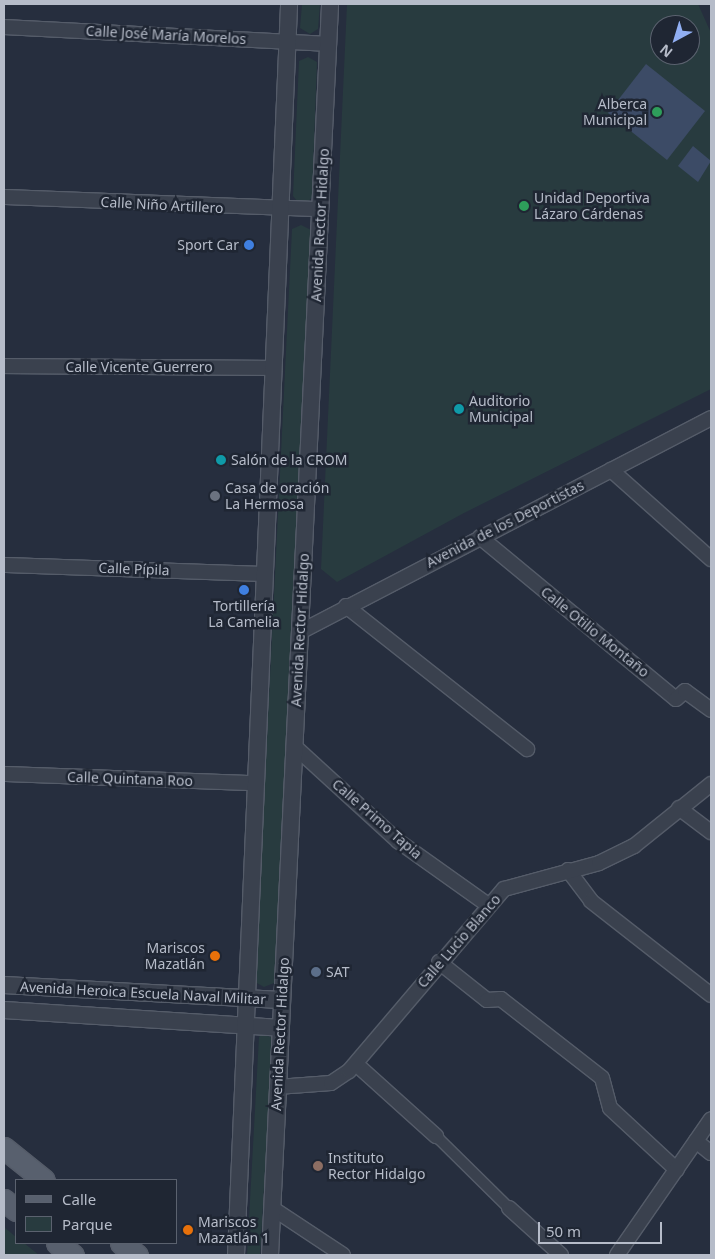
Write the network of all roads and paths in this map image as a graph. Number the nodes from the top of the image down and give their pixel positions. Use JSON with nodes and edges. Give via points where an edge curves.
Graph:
{"nodes":[{"id":1,"x":290,"y":4,"type":"edge"},
{"id":2,"x":330,"y":4,"type":"edge"},
{"id":3,"x":4,"y":26,"type":"edge"},
{"id":4,"x":288,"y":42,"type":"junction"},
{"id":5,"x":328,"y":44,"type":"junction"},
{"id":6,"x":4,"y":198,"type":"edge"},
{"id":7,"x":321,"y":209,"type":"junction"},
{"id":8,"x":283,"y":210,"type":"junction"},
{"id":9,"x":4,"y":366,"type":"edge"},
{"id":10,"x":273,"y":368,"type":"junction"},
{"id":11,"x":710,"y":419,"type":"edge"},
{"id":12,"x":611,"y":470,"type":"junction"},
{"id":13,"x":480,"y":537,"type":"junction"},
{"id":14,"x":711,"y":559,"type":"edge"},
{"id":15,"x":4,"y":565,"type":"edge"},
{"id":16,"x":264,"y":574,"type":"junction"},
{"id":17,"x":346,"y":606,"type":"junction"},
{"id":18,"x":300,"y":632,"type":"junction"},
{"id":19,"x":711,"y":710,"type":"edge"},
{"id":20,"x":294,"y":746,"type":"junction"},
{"id":21,"x":527,"y":749,"type":"dead end"},
{"id":22,"x":4,"y":774,"type":"edge"},
{"id":23,"x":256,"y":783,"type":"junction"},
{"id":24,"x":711,"y":784,"type":"edge"},
{"id":25,"x":679,"y":808,"type":"junction"},
{"id":26,"x":711,"y":832,"type":"edge"},
{"id":27,"x":568,"y":870,"type":"junction"},
{"id":28,"x":488,"y":905,"type":"junction"},
{"id":29,"x":440,"y":962,"type":"junction"},
{"id":30,"x":4,"y":985,"type":"edge"},
{"id":31,"x":711,"y":995,"type":"edge"},
{"id":32,"x":246,"y":998,"type":"junction"},
{"id":33,"x":281,"y":1000,"type":"junction"},
{"id":34,"x":4,"y":1010,"type":"edge"},
{"id":35,"x":245,"y":1027,"type":"junction"},
{"id":36,"x":280,"y":1028,"type":"junction"},
{"id":37,"x":356,"y":1064,"type":"junction"},
{"id":38,"x":277,"y":1087,"type":"junction"},
{"id":39,"x":711,"y":1119,"type":"edge"},
{"id":40,"x":436,"y":1136,"type":"joint"},
{"id":41,"x":696,"y":1141,"type":"junction"},
{"id":42,"x":4,"y":1148,"type":"edge"},
{"id":43,"x":711,"y":1153,"type":"edge"},
{"id":44,"x":677,"y":1170,"type":"junction"},
{"id":45,"x":43,"y":1179,"type":"edge"},
{"id":46,"x":4,"y":1200,"type":"edge"},
{"id":47,"x":272,"y":1208,"type":"junction"},
{"id":48,"x":509,"y":1208,"type":"joint"},
{"id":49,"x":15,"y":1209,"type":"edge"},
{"id":50,"x":59,"y":1244,"type":"edge"},
{"id":51,"x":122,"y":1244,"type":"edge"},
{"id":52,"x":73,"y":1255,"type":"edge"},
{"id":53,"x":137,"y":1255,"type":"edge"},
{"id":54,"x":236,"y":1255,"type":"edge"},
{"id":55,"x":270,"y":1255,"type":"edge"},
{"id":56,"x":343,"y":1255,"type":"edge"},
{"id":57,"x":561,"y":1255,"type":"edge"},
{"id":58,"x":617,"y":1255,"type":"edge"}],
"edges":[{"from":1,"to":4,"type":"street"},
{"from":2,"to":5,"type":"street","name":"Avenida Rector Hidalgo"},
{"from":3,"to":4,"type":"street","name":"Calle José María Morelos"},
{"from":4,"to":5,"type":"street","name":"Calle José María Morelos"},
{"from":4,"to":8,"type":"street"},
{"from":5,"to":7,"type":"street","name":"Avenida Rector Hidalgo"},
{"from":6,"to":8,"type":"street","name":"Calle Niño Artillero"},
{"from":7,"to":8,"type":"street","name":"Calle Niño Artillero"},
{"from":7,"to":18,"type":"street","name":"Avenida Rector Hidalgo"},
{"from":8,"to":10,"type":"street"},
{"from":9,"to":10,"type":"street","name":"Calle Vicente Guerrero"},
{"from":10,"to":16,"type":"street"},
{"from":11,"to":12,"type":"street","name":"Avenida de los Deportistas"},
{"from":12,"to":13,"type":"street","name":"Avenida de los Deportistas"},
{"from":12,"to":14,"type":"street"},
{"from":13,"to":17,"type":"street","name":"Avenida de los Deportistas"},
{"from":13,"to":19,"type":"street","name":"Calle Otilio Montaño","via":[[676,699],[685,691]]},
{"from":15,"to":16,"type":"street","name":"Calle Pípila"},
{"from":16,"to":23,"type":"street"},
{"from":17,"to":18,"type":"street","name":"Avenida de los Deportistas"},
{"from":17,"to":21,"type":"street"},
{"from":18,"to":20,"type":"street","name":"Avenida Rector Hidalgo"},
{"from":20,"to":28,"type":"street","name":"Calle Primo Tapia","via":[[398,841]]},
{"from":20,"to":33,"type":"street","name":"Avenida Rector Hidalgo"},
{"from":22,"to":23,"type":"street","name":"Calle Quintana Roo"},
{"from":23,"to":32,"type":"street"},
{"from":24,"to":25,"type":"street","name":"Calle Lucio Blanco"},
{"from":25,"to":26,"type":"street"},
{"from":25,"to":27,"type":"street","name":"Calle Lucio Blanco","via":[[634,846],[600,863]]},
{"from":27,"to":28,"type":"street","name":"Calle Lucio Blanco","via":[[504,889]]},
{"from":27,"to":31,"type":"street","via":[[591,901]]},
{"from":28,"to":29,"type":"street","name":"Calle Lucio Blanco"},
{"from":29,"to":37,"type":"street","name":"Calle Lucio Blanco"},
{"from":29,"to":44,"type":"street","via":[[487,1000],[501,999],[602,1078],[610,1108]]},
{"from":30,"to":32,"type":"street","name":"Avenida Heroica Escuela Naval Militar"},
{"from":32,"to":33,"type":"street","name":"Avenida Heroica Escuela Naval Militar"},
{"from":32,"to":35,"type":"street"},
{"from":33,"to":36,"type":"street","name":"Avenida Rector Hidalgo"},
{"from":34,"to":35,"type":"street","name":"Avenida Heroica Escuela Naval Militar"},
{"from":35,"to":36,"type":"street","name":"Avenida Heroica Escuela Naval Militar"},
{"from":35,"to":54,"type":"street"},
{"from":36,"to":38,"type":"street","name":"Avenida Rector Hidalgo"},
{"from":37,"to":38,"type":"street","name":"Calle Lucio Blanco","via":[[331,1083]]},
{"from":37,"to":40,"type":"street"},
{"from":38,"to":47,"type":"street","name":"Avenida Rector Hidalgo"},
{"from":39,"to":41,"type":"street"},
{"from":40,"to":48,"type":"street"},
{"from":41,"to":43,"type":"street"},
{"from":41,"to":44,"type":"street"},
{"from":42,"to":45,"type":"main road"},
{"from":44,"to":58,"type":"street"},
{"from":46,"to":49,"type":"main road"},
{"from":47,"to":55,"type":"street","name":"Avenida Rector Hidalgo"},
{"from":47,"to":56,"type":"street"},
{"from":48,"to":57,"type":"street"},
{"from":50,"to":52,"type":"main road"},
{"from":51,"to":53,"type":"main road"}]}
